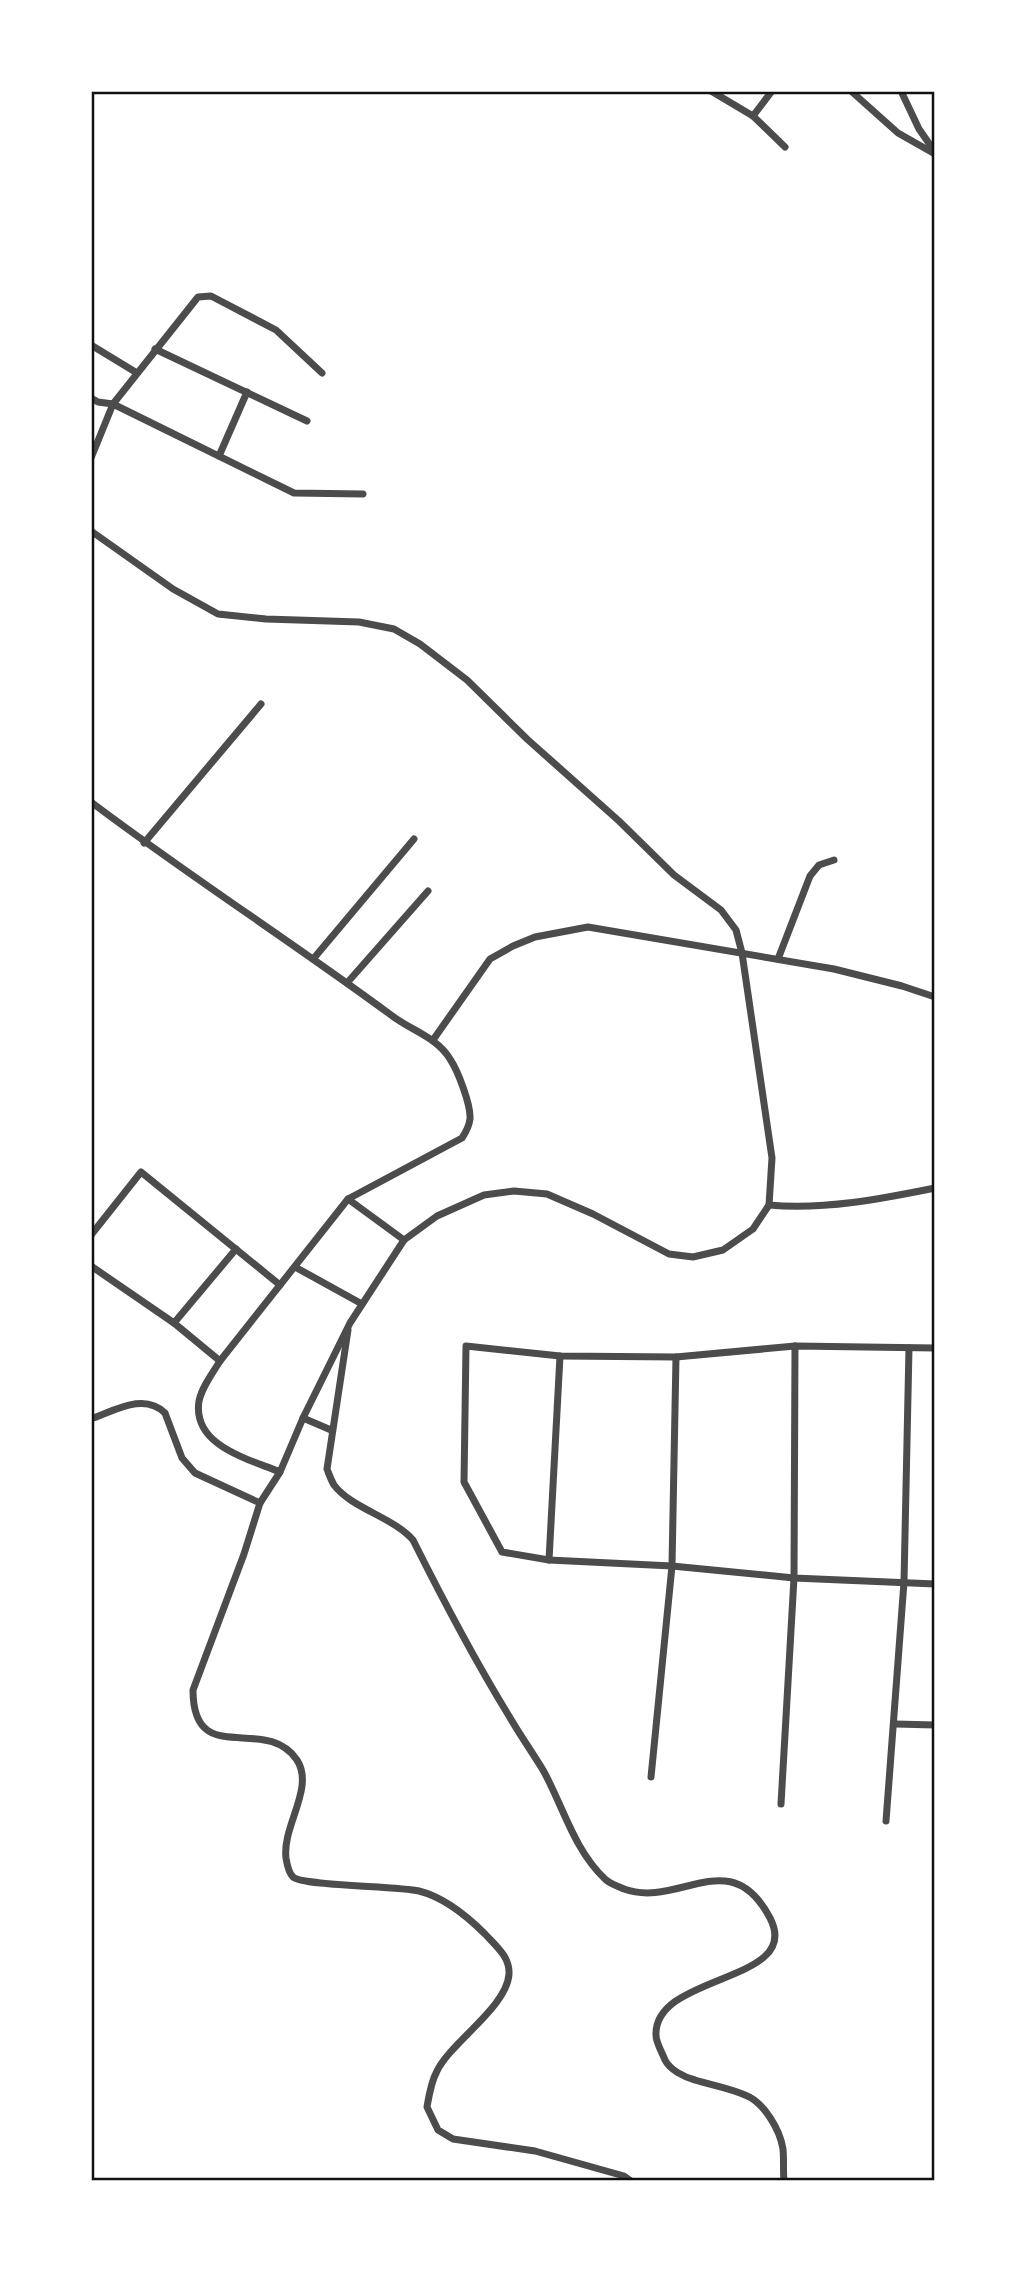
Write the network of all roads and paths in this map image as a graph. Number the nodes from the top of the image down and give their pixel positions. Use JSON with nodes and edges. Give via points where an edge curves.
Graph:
{"nodes":[{"id":1,"x":711,"y":91,"type":"edge"},
{"id":2,"x":772,"y":91,"type":"edge"},
{"id":3,"x":850,"y":91,"type":"edge"},
{"id":4,"x":901,"y":91,"type":"edge"},
{"id":5,"x":753,"y":116,"type":"junction"},
{"id":6,"x":785,"y":147,"type":"dead end"},
{"id":7,"x":935,"y":153,"type":"edge"},
{"id":8,"x":91,"y":345,"type":"edge"},
{"id":9,"x":155,"y":349,"type":"junction"},
{"id":10,"x":137,"y":373,"type":"junction"},
{"id":11,"x":322,"y":373,"type":"dead end"},
{"id":12,"x":247,"y":393,"type":"junction"},
{"id":13,"x":91,"y":398,"type":"edge"},
{"id":14,"x":113,"y":404,"type":"junction"},
{"id":15,"x":307,"y":421,"type":"dead end"},
{"id":16,"x":219,"y":456,"type":"junction"},
{"id":17,"x":91,"y":458,"type":"edge"},
{"id":18,"x":363,"y":494,"type":"dead end"},
{"id":19,"x":91,"y":531,"type":"edge"},
{"id":20,"x":261,"y":705,"type":"dead end"},
{"id":21,"x":91,"y":802,"type":"edge"},
{"id":22,"x":414,"y":839,"type":"dead end"},
{"id":23,"x":144,"y":842,"type":"junction"},
{"id":24,"x":834,"y":860,"type":"dead end"},
{"id":25,"x":428,"y":891,"type":"dead end"},
{"id":26,"x":742,"y":953,"type":"junction"},
{"id":27,"x":314,"y":958,"type":"junction"},
{"id":28,"x":778,"y":959,"type":"junction"},
{"id":29,"x":347,"y":983,"type":"junction"},
{"id":30,"x":935,"y":997,"type":"edge"},
{"id":31,"x":433,"y":1040,"type":"junction"},
{"id":32,"x":935,"y":1188,"type":"edge"},
{"id":33,"x":348,"y":1199,"type":"junction"},
{"id":34,"x":769,"y":1205,"type":"junction"},
{"id":35,"x":91,"y":1234,"type":"edge"},
{"id":36,"x":404,"y":1240,"type":"junction"},
{"id":37,"x":236,"y":1250,"type":"junction"},
{"id":38,"x":91,"y":1266,"type":"edge"},
{"id":39,"x":295,"y":1267,"type":"junction"},
{"id":40,"x":280,"y":1284,"type":"junction"},
{"id":41,"x":362,"y":1304,"type":"junction"},
{"id":42,"x":174,"y":1323,"type":"junction"},
{"id":43,"x":350,"y":1323,"type":"junction"},
{"id":44,"x":794,"y":1346,"type":"junction"},
{"id":45,"x":909,"y":1348,"type":"junction"},
{"id":46,"x":935,"y":1348,"type":"edge"},
{"id":47,"x":560,"y":1356,"type":"junction"},
{"id":48,"x":676,"y":1357,"type":"junction"},
{"id":49,"x":220,"y":1361,"type":"junction"},
{"id":50,"x":303,"y":1418,"type":"junction"},
{"id":51,"x":91,"y":1419,"type":"edge"},
{"id":52,"x":331,"y":1430,"type":"junction"},
{"id":53,"x":280,"y":1472,"type":"junction"},
{"id":54,"x":260,"y":1503,"type":"junction"},
{"id":55,"x":549,"y":1560,"type":"junction"},
{"id":56,"x":672,"y":1566,"type":"junction"},
{"id":57,"x":794,"y":1578,"type":"junction"},
{"id":58,"x":904,"y":1582,"type":"junction"},
{"id":59,"x":935,"y":1584,"type":"edge"},
{"id":60,"x":895,"y":1724,"type":"junction"},
{"id":61,"x":935,"y":1725,"type":"edge"},
{"id":62,"x":651,"y":1777,"type":"dead end"},
{"id":63,"x":781,"y":1804,"type":"dead end"},
{"id":64,"x":886,"y":1821,"type":"dead end"},
{"id":65,"x":631,"y":2181,"type":"edge"},
{"id":66,"x":784,"y":2181,"type":"edge"}],
"edges":[{"from":1,"to":5,"type":"street"},
{"from":2,"to":5,"type":"street"},
{"from":3,"to":7,"type":"street","via":[[898,133]]},
{"from":4,"to":7,"type":"street"},
{"from":5,"to":6,"type":"street"},
{"from":8,"to":10,"type":"street"},
{"from":9,"to":10,"type":"street"},
{"from":9,"to":11,"type":"street","via":[[198,297],[211,296],[276,330]]},
{"from":9,"to":12,"type":"street"},
{"from":10,"to":14,"type":"street"},
{"from":12,"to":15,"type":"street"},
{"from":12,"to":16,"type":"street"},
{"from":13,"to":14,"type":"street"},
{"from":14,"to":16,"type":"street"},
{"from":14,"to":17,"type":"street"},
{"from":16,"to":18,"type":"street","via":[[294,493]]},
{"from":19,"to":26,"type":"street","via":[[173,589],[218,614],[359,622],[394,629],[420,644],[467,680],[674,875],[721,910],[736,930]]},
{"from":20,"to":23,"type":"street"},
{"from":21,"to":23,"type":"street"},
{"from":22,"to":27,"type":"street"},
{"from":23,"to":27,"type":"street"},
{"from":24,"to":28,"type":"street","via":[[819,865],[810,876]]},
{"from":25,"to":29,"type":"street"},
{"from":26,"to":28,"type":"street"},
{"from":26,"to":31,"type":"street","via":[[588,928],[535,937],[491,959]]},
{"from":26,"to":34,"type":"street","via":[[772,1158]]},
{"from":27,"to":29,"type":"street"},
{"from":28,"to":30,"type":"street"},
{"from":29,"to":31,"type":"street"},
{"from":31,"to":33,"type":"street","via":[[450,1058],[462,1085],[471,1116],[468,1129],[462,1138]]},
{"from":32,"to":34,"type":"street","via":[[858,1202]]},
{"from":33,"to":36,"type":"street"},
{"from":33,"to":39,"type":"street"},
{"from":34,"to":36,"type":"street","via":[[753,1229],[723,1250],[693,1257],[669,1254],[547,1194],[514,1191],[484,1195],[437,1216]]},
{"from":35,"to":37,"type":"street","via":[[141,1172]]},
{"from":36,"to":41,"type":"street"},
{"from":37,"to":40,"type":"street"},
{"from":37,"to":42,"type":"street"},
{"from":38,"to":42,"type":"street"},
{"from":39,"to":40,"type":"street"},
{"from":39,"to":41,"type":"street"},
{"from":40,"to":49,"type":"street"},
{"from":41,"to":43,"type":"street"},
{"from":42,"to":49,"type":"street"},
{"from":43,"to":50,"type":"street"},
{"from":43,"to":52,"type":"street"},
{"from":44,"to":45,"type":"street"},
{"from":44,"to":48,"type":"street"},
{"from":44,"to":57,"type":"street"},
{"from":45,"to":46,"type":"street"},
{"from":45,"to":58,"type":"street"},
{"from":47,"to":48,"type":"street"},
{"from":47,"to":55,"type":"street"},
{"from":47,"to":55,"type":"street","via":[[466,1346],[464,1482],[502,1552]]},
{"from":48,"to":56,"type":"street"},
{"from":49,"to":53,"type":"street","via":[[199,1402],[210,1439]]},
{"from":50,"to":52,"type":"street"},
{"from":50,"to":53,"type":"street"},
{"from":51,"to":54,"type":"street","via":[[135,1403],[159,1407],[182,1458],[195,1473]]},
{"from":52,"to":66,"type":"street","via":[[327,1469],[334,1484],[413,1540],[590,1863],[608,1882],[640,1893],[717,1880],[737,1884],[769,1916],[775,1929],[765,1959],[681,1996],[662,2013],[656,2037],[667,2064],[685,2077],[747,2095],[759,2104],[783,2148]]},
{"from":53,"to":54,"type":"street"},
{"from":54,"to":65,"type":"street","via":[[193,1690],[200,1722],[211,1733],[232,1739],[258,1738],[282,1744],[296,1760],[303,1782],[285,1847],[292,1876],[317,1884],[420,1891],[444,1902],[501,1950],[509,1973],[506,1988],[437,2069],[427,2107],[438,2130],[453,2139],[535,2151]]},
{"from":55,"to":56,"type":"street"},
{"from":56,"to":57,"type":"street"},
{"from":56,"to":62,"type":"street"},
{"from":57,"to":58,"type":"street"},
{"from":57,"to":63,"type":"street"},
{"from":58,"to":59,"type":"street"},
{"from":58,"to":60,"type":"street"},
{"from":60,"to":61,"type":"street"},
{"from":60,"to":64,"type":"street"}]}
